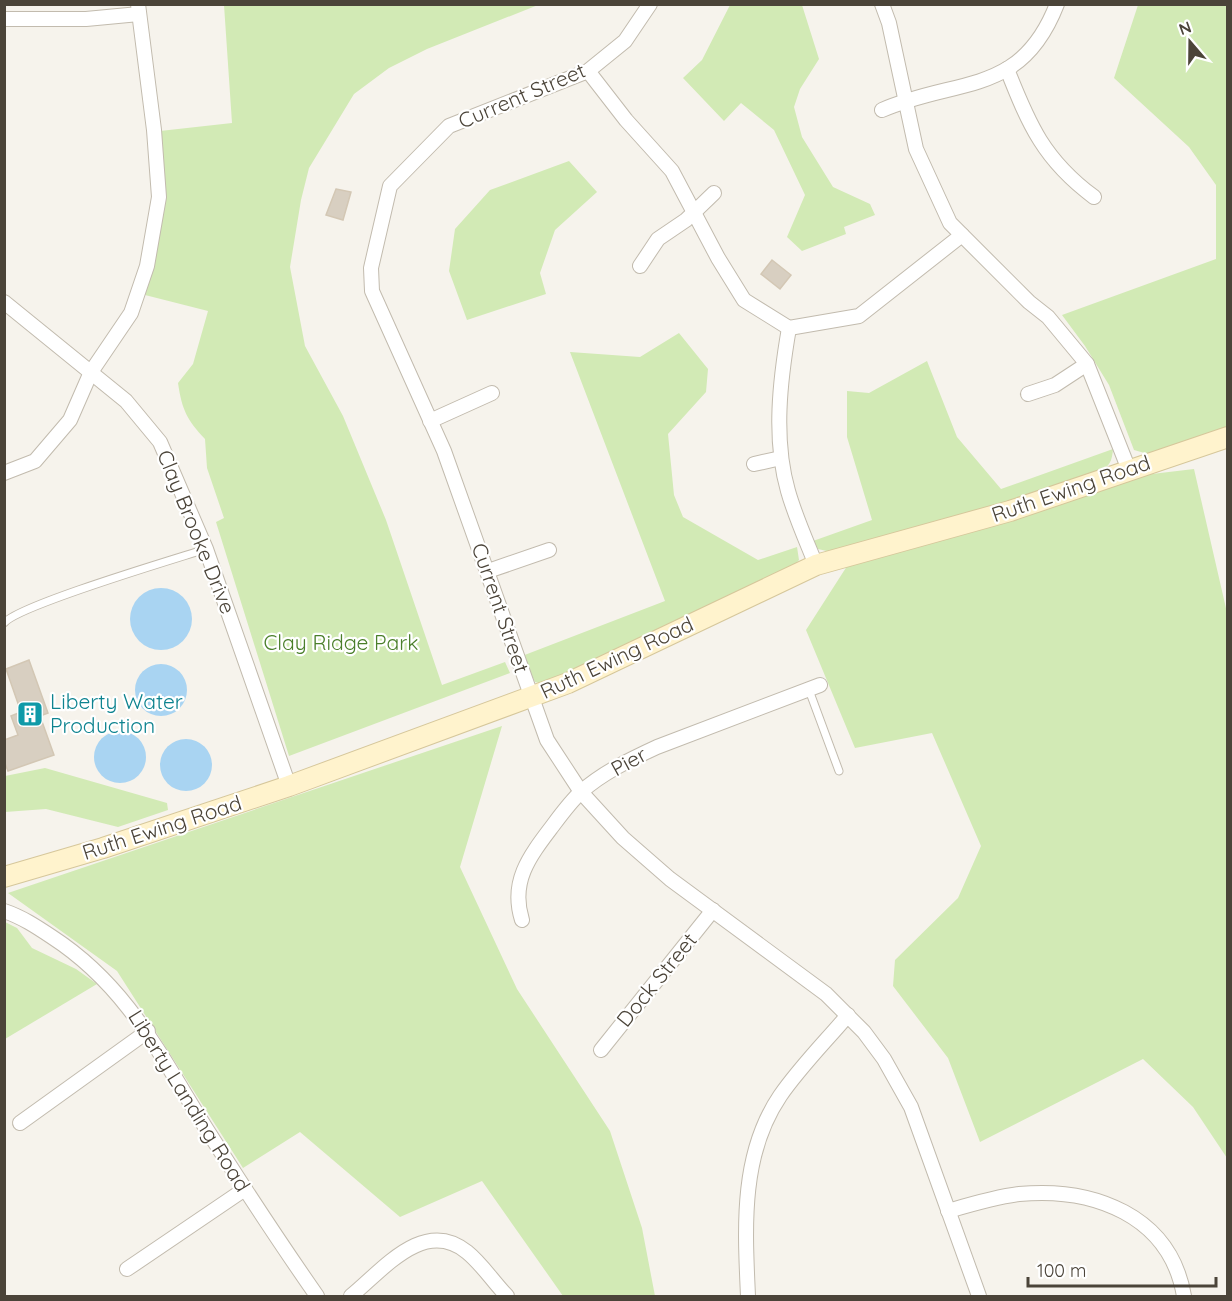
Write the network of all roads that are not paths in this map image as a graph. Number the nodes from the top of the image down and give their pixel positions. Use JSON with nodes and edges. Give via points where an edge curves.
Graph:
{"nodes":[{"id":1,"x":650,"y":4,"type":"edge"},
{"id":2,"x":882,"y":4,"type":"edge"},
{"id":3,"x":1057,"y":4,"type":"edge"},
{"id":4,"x":139,"y":9,"type":"edge"},
{"id":5,"x":4,"y":19,"type":"edge"},
{"id":6,"x":1007,"y":69,"type":"junction"},
{"id":7,"x":588,"y":70,"type":"junction"},
{"id":8,"x":906,"y":100,"type":"junction"},
{"id":9,"x":882,"y":110,"type":"dead end"},
{"id":10,"x":714,"y":193,"type":"dead end"},
{"id":11,"x":1094,"y":197,"type":"dead end"},
{"id":12,"x":694,"y":213,"type":"junction"},
{"id":13,"x":962,"y":236,"type":"junction"},
{"id":14,"x":640,"y":266,"type":"dead end"},
{"id":15,"x":4,"y":302,"type":"edge"},
{"id":16,"x":789,"y":328,"type":"junction"},
{"id":17,"x":1087,"y":364,"type":"junction"},
{"id":18,"x":91,"y":372,"type":"junction"},
{"id":19,"x":492,"y":393,"type":"dead end"},
{"id":20,"x":1028,"y":394,"type":"dead end"},
{"id":21,"x":430,"y":421,"type":"junction"},
{"id":22,"x":1227,"y":438,"type":"edge"},
{"id":23,"x":781,"y":458,"type":"junction"},
{"id":24,"x":754,"y":464,"type":"dead end"},
{"id":25,"x":1129,"y":470,"type":"junction"},
{"id":26,"x":4,"y":473,"type":"edge"},
{"id":27,"x":206,"y":549,"type":"junction"},
{"id":28,"x":549,"y":549,"type":"dead end"},
{"id":29,"x":816,"y":565,"type":"junction"},
{"id":30,"x":488,"y":571,"type":"junction"},
{"id":31,"x":4,"y":622,"type":"edge"},
{"id":32,"x":814,"y":687,"type":"joint"},
{"id":33,"x":530,"y":697,"type":"junction"},
{"id":34,"x":839,"y":771,"type":"dead end"},
{"id":35,"x":290,"y":786,"type":"junction"},
{"id":36,"x":581,"y":792,"type":"junction"},
{"id":37,"x":4,"y":877,"type":"edge"},
{"id":38,"x":713,"y":910,"type":"junction"},
{"id":39,"x":4,"y":911,"type":"edge"},
{"id":40,"x":522,"y":920,"type":"dead end"},
{"id":41,"x":848,"y":1015,"type":"junction"},
{"id":42,"x":148,"y":1031,"type":"junction"},
{"id":43,"x":601,"y":1050,"type":"dead end"},
{"id":44,"x":20,"y":1123,"type":"dead end"},
{"id":45,"x":245,"y":1189,"type":"junction"},
{"id":46,"x":948,"y":1211,"type":"junction"},
{"id":47,"x":127,"y":1269,"type":"dead end"},
{"id":48,"x":317,"y":1296,"type":"edge"},
{"id":49,"x":351,"y":1296,"type":"edge"},
{"id":50,"x":507,"y":1296,"type":"edge"},
{"id":51,"x":748,"y":1296,"type":"edge"},
{"id":52,"x":979,"y":1296,"type":"edge"},
{"id":53,"x":1184,"y":1296,"type":"edge"}],
"edges":[{"from":1,"to":7,"type":"street","name":"Current Street","via":[[625,41]]},
{"from":2,"to":8,"type":"street"},
{"from":3,"to":6,"type":"street","via":[[1046,33]]},
{"from":4,"to":5,"type":"street","via":[[86,19]]},
{"from":4,"to":18,"type":"street","via":[[159,197],[147,266],[131,313]]},
{"from":6,"to":8,"type":"street","via":[[986,80]]},
{"from":6,"to":11,"type":"street","via":[[1028,124],[1066,177]]},
{"from":7,"to":12,"type":"street","via":[[672,171]]},
{"from":7,"to":21,"type":"street","name":"Current Street","via":[[449,126],[390,186],[371,268],[372,291]]},
{"from":8,"to":9,"type":"street"},
{"from":8,"to":13,"type":"street","via":[[916,149],[950,223]]},
{"from":10,"to":12,"type":"street"},
{"from":12,"to":14,"type":"street","via":[[658,239]]},
{"from":12,"to":16,"type":"street","via":[[744,300]]},
{"from":13,"to":16,"type":"street","via":[[859,316]]},
{"from":13,"to":17,"type":"street","via":[[1048,317]]},
{"from":15,"to":18,"type":"street","name":"Clay Brooke Drive"},
{"from":16,"to":23,"type":"street","via":[[781,375]]},
{"from":17,"to":20,"type":"street","via":[[1055,385]]},
{"from":17,"to":25,"type":"street"},
{"from":18,"to":26,"type":"street","via":[[70,420],[35,461]]},
{"from":18,"to":27,"type":"street","name":"Clay Brooke Drive","via":[[126,401],[160,442]]},
{"from":19,"to":21,"type":"street"},
{"from":21,"to":30,"type":"street","name":"Current Street"},
{"from":22,"to":25,"type":"street","name":"Ruth Ewing Road"},
{"from":23,"to":24,"type":"street"},
{"from":23,"to":29,"type":"street","via":[[788,490]]},
{"from":25,"to":29,"type":"street","name":"Ruth Ewing Road","via":[[1011,512]]},
{"from":27,"to":31,"type":"lane","via":[[39,605]]},
{"from":27,"to":35,"type":"street","name":"Clay Brooke Drive"},
{"from":28,"to":30,"type":"street"},
{"from":29,"to":33,"type":"street","name":"Ruth Ewing Road","via":[[583,676]]},
{"from":30,"to":33,"type":"street","name":"Current Street"},
{"from":32,"to":34,"type":"lane"},
{"from":32,"to":36,"type":"street","name":"Pier","via":[[657,747]]},
{"from":33,"to":35,"type":"street","name":"Ruth Ewing Road"},
{"from":33,"to":36,"type":"street","name":"Current Street","via":[[547,740]]},
{"from":35,"to":37,"type":"street","name":"Ruth Ewing Road"},
{"from":36,"to":38,"type":"street","name":"Current Street","via":[[646,859]]},
{"from":36,"to":40,"type":"street","name":"Pier","via":[[529,856],[522,871],[518,896]]},
{"from":38,"to":41,"type":"street","name":"Current Street","via":[[826,994]]},
{"from":38,"to":43,"type":"street","name":"Dock Street"},
{"from":39,"to":42,"type":"street","name":"Liberty Landing Road","via":[[39,928],[87,962]]},
{"from":41,"to":46,"type":"street","name":"Current Street","via":[[901,1087]]},
{"from":41,"to":51,"type":"street","via":[[780,1096],[761,1137],[749,1180],[745,1216]]},
{"from":42,"to":44,"type":"street"},
{"from":42,"to":45,"type":"street","name":"Liberty Landing Road"},
{"from":45,"to":47,"type":"street"},
{"from":45,"to":48,"type":"street","name":"Liberty Landing Road"},
{"from":46,"to":52,"type":"street","name":"Current Street"},
{"from":46,"to":53,"type":"street","via":[[986,1200],[1036,1193],[1084,1197],[1115,1205],[1137,1219],[1162,1245],[1179,1276]]},
{"from":49,"to":50,"type":"street","via":[[408,1248],[429,1239],[458,1244]]}]}
